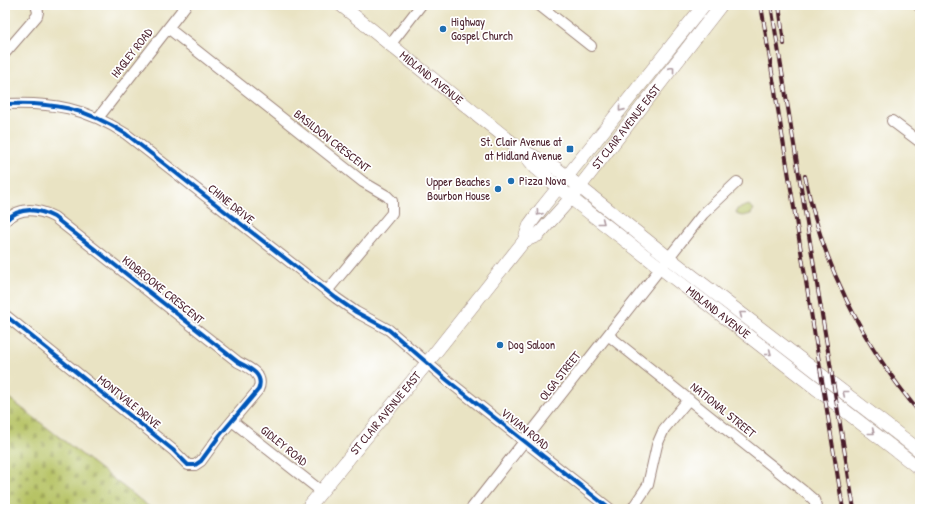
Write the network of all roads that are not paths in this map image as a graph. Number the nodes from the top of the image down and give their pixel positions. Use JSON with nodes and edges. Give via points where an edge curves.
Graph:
{"nodes":[{"id":1,"x":36,"y":5,"type":"edge"},
{"id":2,"x":186,"y":5,"type":"edge"},
{"id":3,"x":341,"y":5,"type":"edge"},
{"id":4,"x":421,"y":5,"type":"edge"},
{"id":5,"x":539,"y":5,"type":"edge"},
{"id":6,"x":704,"y":5,"type":"edge"},
{"id":7,"x":721,"y":5,"type":"edge"},
{"id":8,"x":918,"y":5,"type":"edge"},
{"id":9,"x":920,"y":7,"type":"edge"},
{"id":10,"x":168,"y":28,"type":"junction"},
{"id":11,"x":390,"y":45,"type":"junction"},
{"id":12,"x":591,"y":46,"type":"dead end"},
{"id":13,"x":5,"y":53,"type":"edge"},
{"id":14,"x":5,"y":104,"type":"edge"},
{"id":15,"x":98,"y":118,"type":"junction"},
{"id":16,"x":892,"y":121,"type":"dead end"},
{"id":17,"x":920,"y":142,"type":"edge"},
{"id":18,"x":563,"y":182,"type":"junction"},
{"id":19,"x":737,"y":182,"type":"dead end"},
{"id":20,"x":575,"y":193,"type":"junction"},
{"id":21,"x":5,"y":221,"type":"edge"},
{"id":22,"x":524,"y":241,"type":"junction"},
{"id":23,"x":669,"y":258,"type":"junction"},
{"id":24,"x":661,"y":269,"type":"junction"},
{"id":25,"x":327,"y":291,"type":"junction"},
{"id":26,"x":5,"y":315,"type":"edge"},
{"id":27,"x":608,"y":335,"type":"junction"},
{"id":28,"x":427,"y":363,"type":"junction"},
{"id":29,"x":688,"y":399,"type":"junction"},
{"id":30,"x":232,"y":421,"type":"junction"},
{"id":31,"x":524,"y":441,"type":"junction"},
{"id":32,"x":920,"y":451,"type":"edge"},
{"id":33,"x":920,"y":469,"type":"edge"},
{"id":34,"x":320,"y":491,"type":"junction"},
{"id":35,"x":307,"y":509,"type":"edge"},
{"id":36,"x":471,"y":509,"type":"edge"},
{"id":37,"x":610,"y":509,"type":"edge"},
{"id":38,"x":632,"y":509,"type":"edge"},
{"id":39,"x":817,"y":509,"type":"edge"}],
"edges":[{"from":1,"to":13,"type":"street","via":[[37,16]]},
{"from":2,"to":10,"type":"street","name":"HAGLEY ROAD"},
{"from":3,"to":11,"type":"main road","name":"MIDLAND AVENUE"},
{"from":4,"to":11,"type":"street"},
{"from":5,"to":12,"type":"street"},
{"from":6,"to":18,"type":"main road","name":"ST CLAIR AVENUE EAST","one_way":true},
{"from":20,"to":7,"type":"main road","name":"ST CLAIR AVENUE EAST","one_way":true},
{"from":8,"to":9,"type":"street"},
{"from":10,"to":15,"type":"street","name":"HAGLEY ROAD"},
{"from":10,"to":25,"type":"street","name":"BASILDON CRESCENT","via":[[363,182],[392,201],[392,213]]},
{"from":11,"to":18,"type":"main road","name":"MIDLAND AVENUE","via":[[521,150],[536,168]]},
{"from":14,"to":15,"type":"street","name":"CHINE DRIVE","via":[[50,104],[82,111]]},
{"from":15,"to":25,"type":"street","name":"CHINE DRIVE","via":[[143,146]]},
{"from":16,"to":17,"type":"street"},
{"from":18,"to":20,"type":"main road","name":"MIDLAND AVENUE"},
{"from":18,"to":22,"type":"main road","name":"ST CLAIR AVENUE EAST","one_way":true,"via":[[530,224]]},
{"from":19,"to":23,"type":"street","name":"OLGA STREET","via":[[703,214]]},
{"from":20,"to":22,"type":"main road","name":"ST CLAIR AVENUE EAST","via":[[538,236]]},
{"from":20,"to":23,"type":"main road","name":"MIDLAND AVENUE"},
{"from":20,"to":24,"type":"main road","name":"MIDLAND AVENUE","one_way":true},
{"from":21,"to":30,"type":"street","name":"KIDBROOKE CRESCENT","via":[[16,212],[24,210],[36,210],[54,217],[260,377],[261,384],[258,390]]},
{"from":22,"to":28,"type":"main road","name":"ST CLAIR AVENUE EAST"},
{"from":23,"to":24,"type":"street","name":"OLGA STREET"},
{"from":32,"to":23,"type":"main road","name":"MIDLAND AVENUE","one_way":true},
{"from":24,"to":27,"type":"street","name":"OLGA STREET"},
{"from":24,"to":33,"type":"main road","name":"MIDLAND AVENUE","one_way":true},
{"from":25,"to":28,"type":"street","name":"CHINE DRIVE","via":[[356,312],[388,330]]},
{"from":26,"to":30,"type":"street","name":"MONTVALE DRIVE","via":[[173,450],[188,465],[195,465],[201,461]]},
{"from":27,"to":29,"type":"street","name":"NATIONAL STREET"},
{"from":27,"to":31,"type":"street","name":"OLGA STREET"},
{"from":28,"to":31,"type":"street","name":"VIVIAN ROAD"},
{"from":28,"to":34,"type":"main road","name":"ST CLAIR AVENUE EAST"},
{"from":29,"to":38,"type":"street","via":[[664,429],[657,445],[648,485]]},
{"from":29,"to":39,"type":"street","name":"NATIONAL STREET","via":[[807,494],[814,500]]},
{"from":30,"to":34,"type":"street","name":"GIDLEY ROAD"},
{"from":31,"to":36,"type":"street","name":"OLGA STREET"},
{"from":31,"to":37,"type":"street","name":"VIVIAN ROAD"},
{"from":34,"to":35,"type":"main road","name":"ST CLAIR AVENUE EAST"}]}
